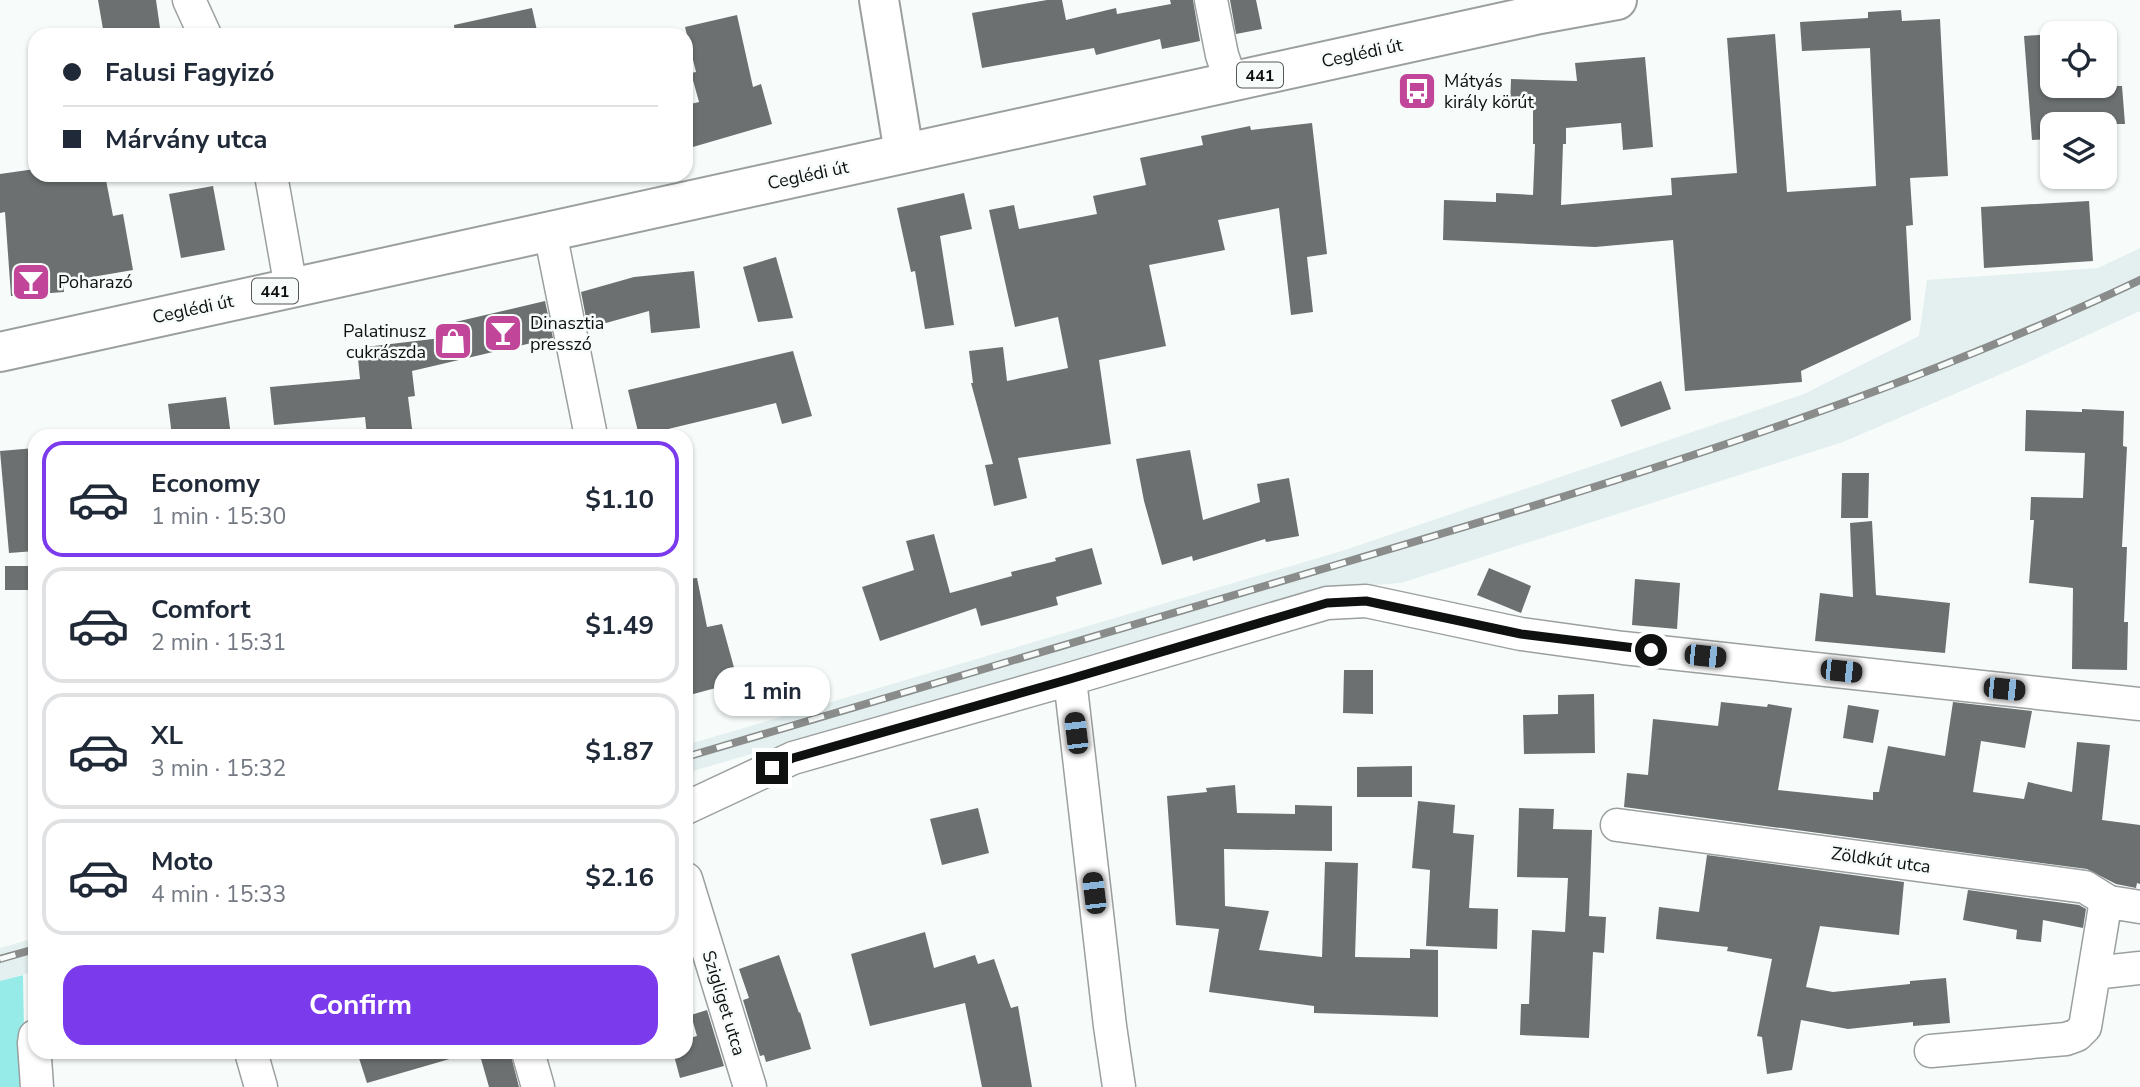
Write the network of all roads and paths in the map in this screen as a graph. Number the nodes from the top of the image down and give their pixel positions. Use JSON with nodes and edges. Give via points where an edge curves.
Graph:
{"nodes":[{"id":1,"x":189,"y":0,"type":"edge"},
{"id":2,"x":879,"y":0,"type":"edge"},
{"id":3,"x":1211,"y":0,"type":"edge"},
{"id":4,"x":1617,"y":0,"type":"edge"},
{"id":5,"x":1539,"y":7,"type":"edge"},
{"id":6,"x":202,"y":28,"type":"edge"},
{"id":7,"x":1231,"y":81,"type":"junction"},
{"id":8,"x":904,"y":153,"type":"junction"},
{"id":9,"x":272,"y":182,"type":"edge"},
{"id":10,"x":550,"y":232,"type":"junction"},
{"id":11,"x":291,"y":288,"type":"junction"},
{"id":12,"x":0,"y":352,"type":"edge"},
{"id":13,"x":590,"y":429,"type":"edge"},
{"id":14,"x":1070,"y":679,"type":"junction"},
{"id":15,"x":2140,"y":704,"type":"edge"},
{"id":16,"x":693,"y":805,"type":"edge"},
{"id":17,"x":1617,"y":825,"type":"dead end"},
{"id":18,"x":2106,"y":900,"type":"junction"},
{"id":19,"x":693,"y":902,"type":"edge"},
{"id":20,"x":2140,"y":906,"type":"edge"},
{"id":21,"x":2140,"y":968,"type":"edge"},
{"id":22,"x":2094,"y":973,"type":"junction"},
{"id":23,"x":1931,"y":1051,"type":"dead end"},
{"id":24,"x":35,"y":1059,"type":"edge"},
{"id":25,"x":253,"y":1059,"type":"edge"},
{"id":26,"x":530,"y":1059,"type":"edge"},
{"id":27,"x":37,"y":1087,"type":"edge"},
{"id":28,"x":261,"y":1087,"type":"edge"},
{"id":29,"x":538,"y":1087,"type":"edge"},
{"id":30,"x":750,"y":1087,"type":"edge"},
{"id":31,"x":1118,"y":1087,"type":"edge"}],
"edges":[{"from":1,"to":6,"type":"street"},
{"from":2,"to":8,"type":"main road"},
{"from":3,"to":7,"type":"street"},
{"from":4,"to":5,"type":"main road","name":"Ceglédi út","number":"441"},
{"from":5,"to":7,"type":"main road","name":"Ceglédi út","number":"441"},
{"from":7,"to":8,"type":"main road","name":"Ceglédi út","number":"441"},
{"from":8,"to":10,"type":"main road","name":"Ceglédi út","number":"441"},
{"from":9,"to":11,"type":"street"},
{"from":10,"to":11,"type":"main road","name":"Ceglédi út","number":"441"},
{"from":10,"to":13,"type":"street"},
{"from":11,"to":12,"type":"main road","name":"Ceglédi út","number":"441"},
{"from":14,"to":15,"type":"street","via":[[1327,603],[1366,601],[1547,638]]},
{"from":14,"to":16,"type":"street","via":[[793,758]]},
{"from":14,"to":31,"type":"street"},
{"from":17,"to":18,"type":"street","name":"Zöldkút utca","via":[[2085,887]]},
{"from":18,"to":20,"type":"street","name":"Zöldkút utca"},
{"from":18,"to":22,"type":"street"},
{"from":19,"to":30,"type":"street","name":"Szigliget utca"},
{"from":21,"to":22,"type":"street"},
{"from":22,"to":23,"type":"street","via":[[2085,1027],[2077,1035],[2066,1040]]},
{"from":24,"to":27,"type":"street"},
{"from":25,"to":28,"type":"street"},
{"from":26,"to":29,"type":"street"}]}
